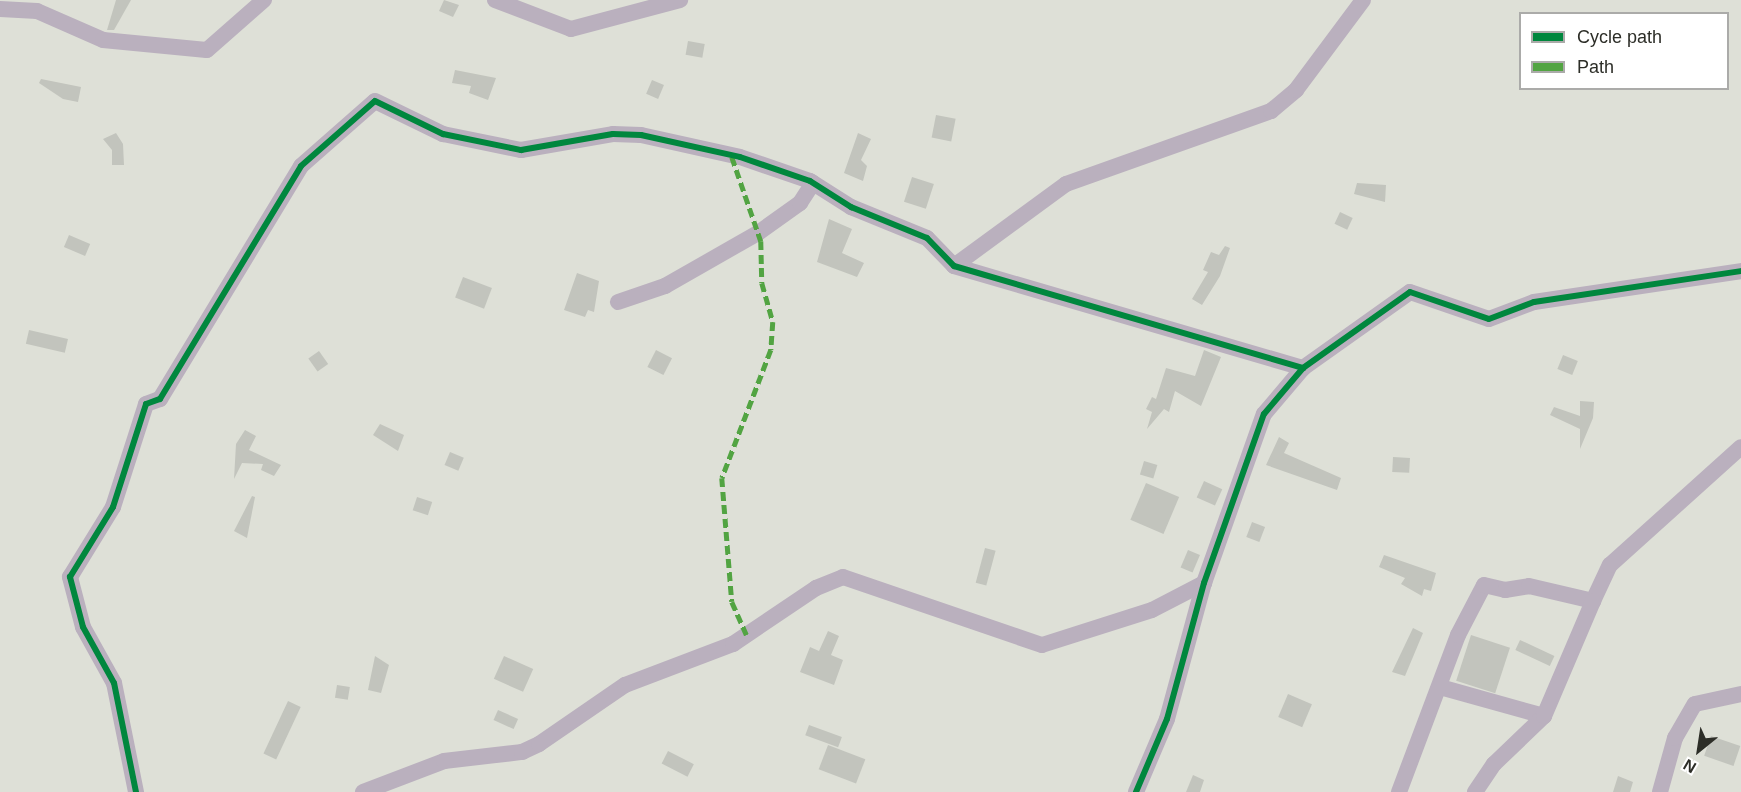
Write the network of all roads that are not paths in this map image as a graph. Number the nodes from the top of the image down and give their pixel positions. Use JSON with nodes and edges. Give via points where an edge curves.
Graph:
{"nodes":[{"id":1,"x":264,"y":0,"type":"edge"},
{"id":2,"x":495,"y":0,"type":"edge"},
{"id":3,"x":680,"y":0,"type":"edge"},
{"id":4,"x":1363,"y":0,"type":"edge"},
{"id":5,"x":0,"y":9,"type":"edge"},
{"id":6,"x":813,"y":183,"type":"junction"},
{"id":7,"x":954,"y":266,"type":"junction"},
{"id":8,"x":1741,"y":271,"type":"edge"},
{"id":9,"x":618,"y":302,"type":"dead end"},
{"id":10,"x":1303,"y":368,"type":"junction"},
{"id":11,"x":1741,"y":447,"type":"edge"},
{"id":12,"x":1204,"y":583,"type":"junction"},
{"id":13,"x":1593,"y":601,"type":"junction"},
{"id":14,"x":1440,"y":687,"type":"junction"},
{"id":15,"x":1741,"y":694,"type":"edge"},
{"id":16,"x":1544,"y":716,"type":"junction"},
{"id":17,"x":136,"y":792,"type":"edge"},
{"id":18,"x":363,"y":792,"type":"edge"},
{"id":19,"x":1136,"y":792,"type":"edge"},
{"id":20,"x":1399,"y":792,"type":"edge"},
{"id":21,"x":1475,"y":792,"type":"edge"},
{"id":22,"x":1660,"y":792,"type":"edge"}],
"edges":[{"from":1,"to":5,"type":"street","via":[[207,50],[103,40],[38,11]]},
{"from":2,"to":3,"type":"street","via":[[571,29]]},
{"from":4,"to":7,"type":"street","via":[[1296,90],[1271,111],[1066,184]]},
{"from":6,"to":7,"type":"street","via":[[851,207],[927,238]]},
{"from":6,"to":9,"type":"street","via":[[800,203],[758,233],[665,286]]},
{"from":6,"to":17,"type":"street","via":[[666,138],[613,134],[521,150],[443,134],[375,101],[327,140],[301,166],[160,399],[146,404],[113,507],[70,577],[83,627],[114,683]]},
{"from":7,"to":10,"type":"street"},
{"from":8,"to":10,"type":"street","via":[[1534,302],[1489,319],[1410,292]]},
{"from":10,"to":12,"type":"street","via":[[1264,414]]},
{"from":11,"to":13,"type":"street","via":[[1610,565]]},
{"from":12,"to":18,"type":"street","via":[[1152,610],[1042,645],[843,577],[816,588],[734,644],[625,685],[522,752],[444,761]]},
{"from":12,"to":19,"type":"street","via":[[1167,719]]},
{"from":13,"to":14,"type":"street","via":[[1529,586],[1505,590],[1485,585]]},
{"from":13,"to":16,"type":"street"},
{"from":14,"to":16,"type":"street"},
{"from":14,"to":20,"type":"street"},
{"from":15,"to":22,"type":"street","via":[[1695,704],[1676,738]]},
{"from":16,"to":21,"type":"street","via":[[1494,764]]}]}
